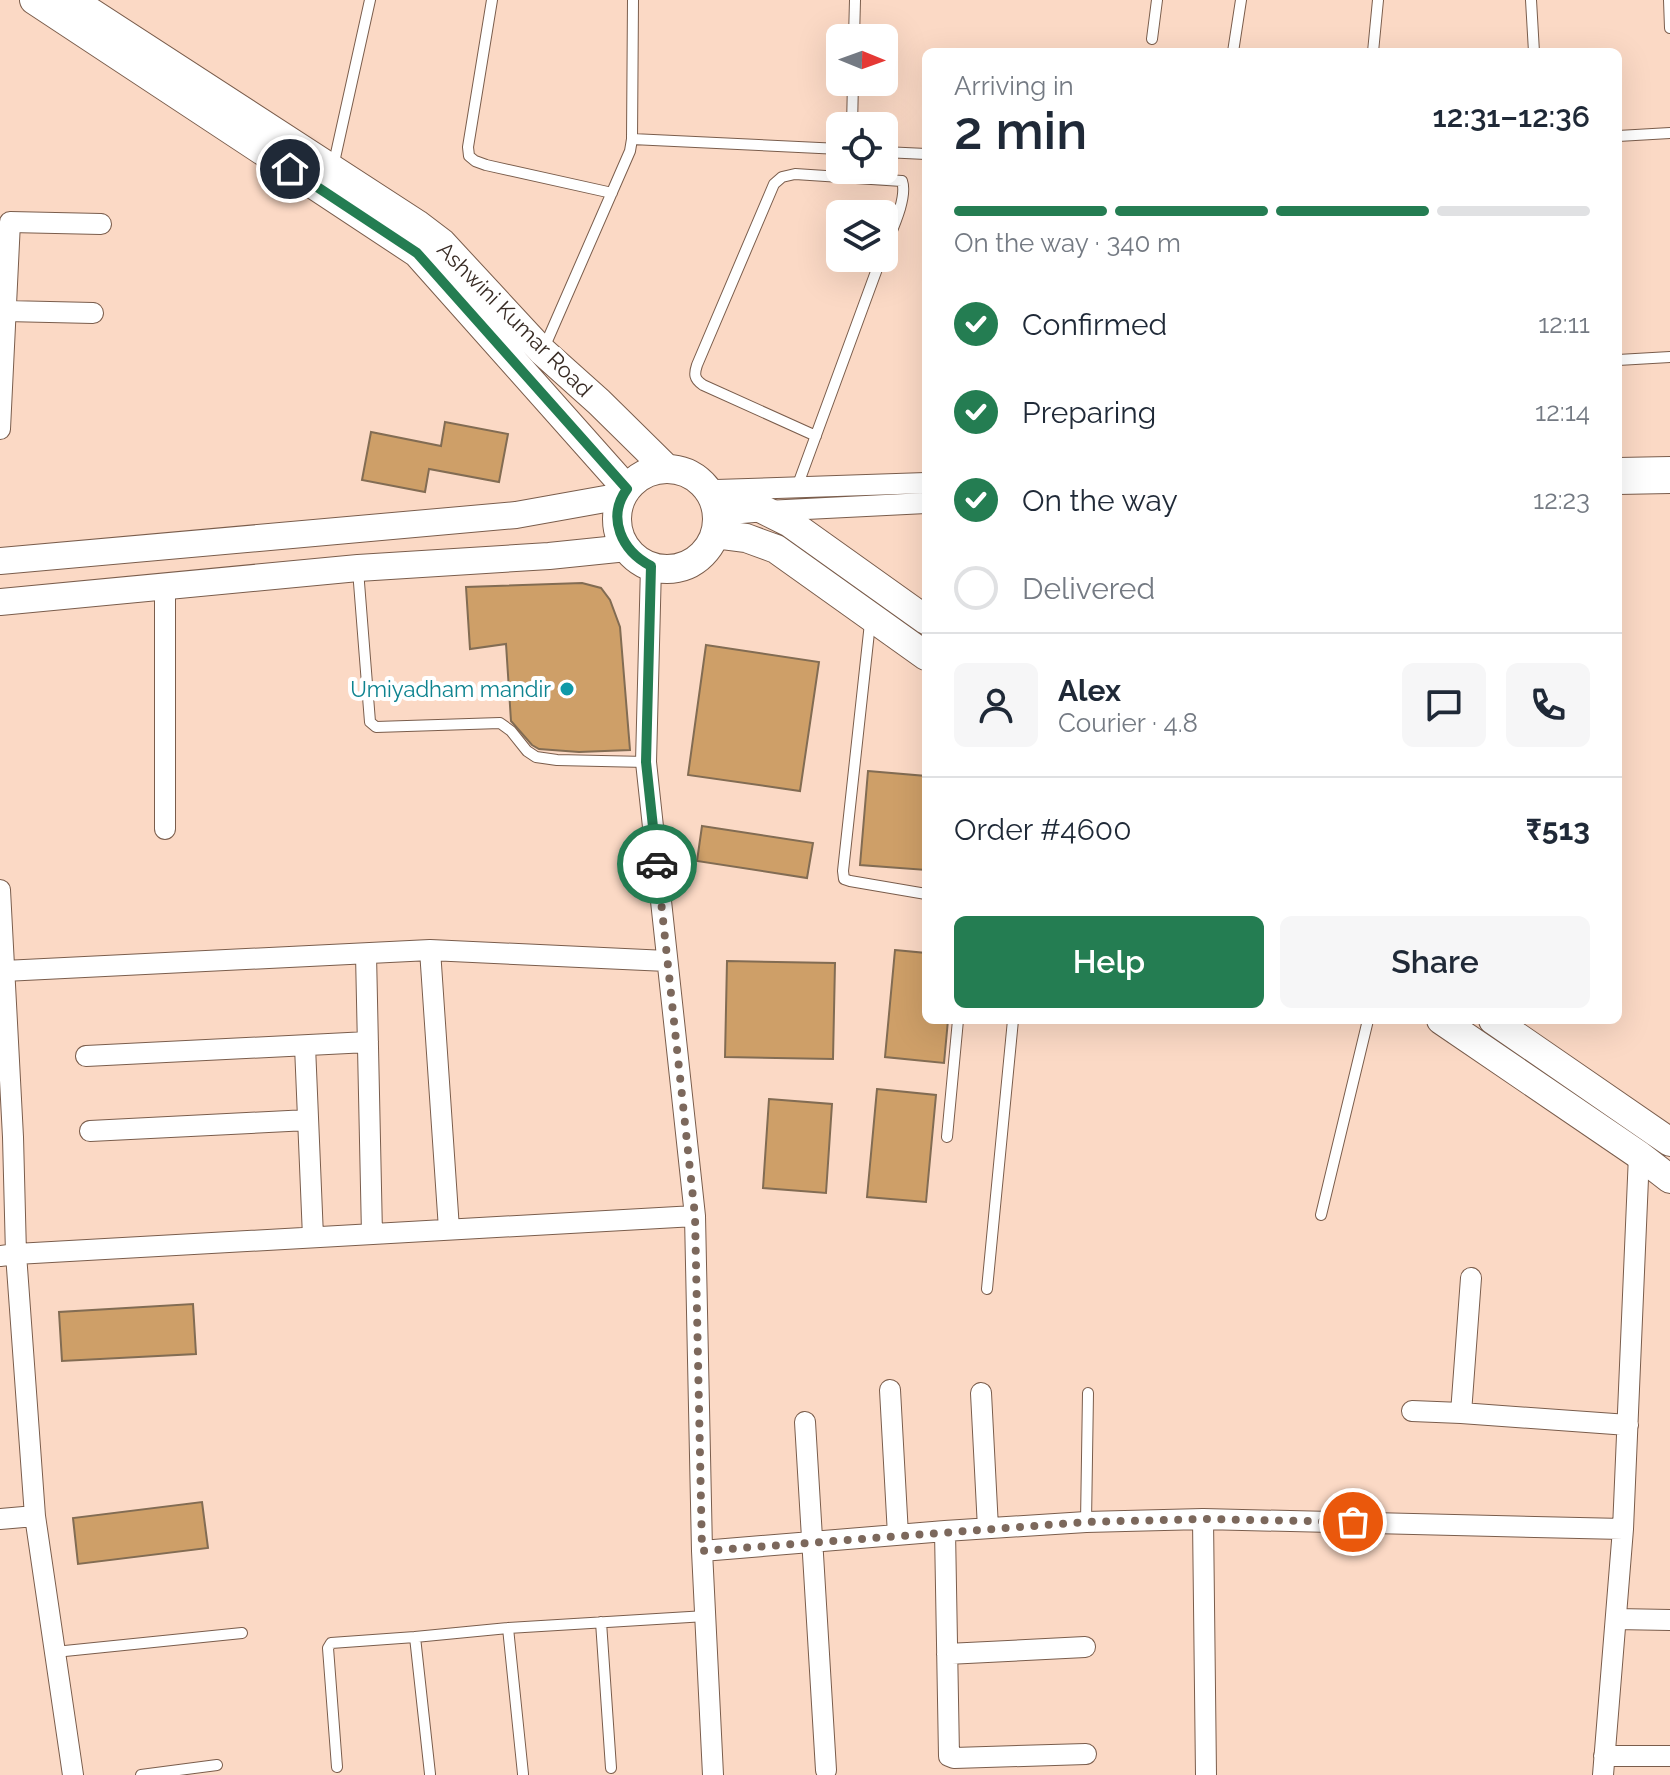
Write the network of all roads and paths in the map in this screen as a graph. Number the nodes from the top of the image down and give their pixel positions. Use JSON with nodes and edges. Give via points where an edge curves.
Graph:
{"nodes":[{"id":1,"x":34,"y":0,"type":"edge"},
{"id":2,"x":72,"y":0,"type":"edge"},
{"id":3,"x":370,"y":0,"type":"edge"},
{"id":4,"x":492,"y":0,"type":"edge"},
{"id":5,"x":633,"y":0,"type":"edge"},
{"id":6,"x":855,"y":0,"type":"edge"},
{"id":7,"x":1157,"y":0,"type":"edge"},
{"id":8,"x":1241,"y":0,"type":"edge"},
{"id":9,"x":1378,"y":0,"type":"edge"},
{"id":10,"x":1531,"y":0,"type":"edge"},
{"id":11,"x":1669,"y":0,"type":"edge"},
{"id":12,"x":854,"y":24,"type":"edge"},
{"id":13,"x":1670,"y":28,"type":"edge"},
{"id":14,"x":1152,"y":39,"type":"dead end"},
{"id":15,"x":1234,"y":48,"type":"edge"},
{"id":16,"x":1373,"y":48,"type":"edge"},
{"id":17,"x":1534,"y":48,"type":"edge"},
{"id":18,"x":1670,"y":133,"type":"edge"},
{"id":19,"x":1622,"y":136,"type":"edge"},
{"id":20,"x":632,"y":139,"type":"junction"},
{"id":21,"x":826,"y":148,"type":"edge"},
{"id":22,"x":898,"y":153,"type":"edge"},
{"id":23,"x":922,"y":154,"type":"edge"},
{"id":24,"x":332,"y":169,"type":"junction"},
{"id":25,"x":612,"y":193,"type":"junction"},
{"id":26,"x":898,"y":212,"type":"edge"},
{"id":27,"x":101,"y":224,"type":"dead end"},
{"id":28,"x":876,"y":272,"type":"edge"},
{"id":29,"x":6,"y":311,"type":"junction"},
{"id":30,"x":93,"y":313,"type":"dead end"},
{"id":31,"x":542,"y":351,"type":"junction"},
{"id":32,"x":1670,"y":357,"type":"edge"},
{"id":33,"x":1622,"y":360,"type":"edge"},
{"id":34,"x":527,"y":377,"type":"junction"},
{"id":35,"x":0,"y":429,"type":"edge"},
{"id":36,"x":816,"y":436,"type":"junction"},
{"id":37,"x":1670,"y":467,"type":"edge"},
{"id":38,"x":666,"y":468,"type":"junction"},
{"id":39,"x":1622,"y":468,"type":"edge"},
{"id":40,"x":1670,"y":483,"type":"edge"},
{"id":41,"x":1622,"y":484,"type":"edge"},
{"id":42,"x":922,"y":485,"type":"edge"},
{"id":43,"x":922,"y":485,"type":"edge"},
{"id":44,"x":797,"y":487,"type":"junction"},
{"id":45,"x":624,"y":493,"type":"junction"},
{"id":46,"x":713,"y":509,"type":"junction"},
{"id":47,"x":766,"y":511,"type":"junction"},
{"id":48,"x":627,"y":548,"type":"junction"},
{"id":49,"x":0,"y":561,"type":"edge"},
{"id":50,"x":651,"y":566,"type":"junction"},
{"id":51,"x":358,"y":568,"type":"junction"},
{"id":52,"x":165,"y":586,"type":"junction"},
{"id":53,"x":0,"y":602,"type":"edge"},
{"id":54,"x":871,"y":617,"type":"junction"},
{"id":55,"x":922,"y":617,"type":"edge"},
{"id":56,"x":922,"y":653,"type":"edge"},
{"id":57,"x":646,"y":762,"type":"junction"},
{"id":58,"x":165,"y":829,"type":"dead end"},
{"id":59,"x":0,"y":890,"type":"edge"},
{"id":60,"x":922,"y":893,"type":"edge"},
{"id":61,"x":430,"y":950,"type":"junction"},
{"id":62,"x":366,"y":954,"type":"junction"},
{"id":63,"x":667,"y":961,"type":"junction"},
{"id":64,"x":4,"y":971,"type":"junction"},
{"id":65,"x":958,"y":1024,"type":"edge"},
{"id":66,"x":1013,"y":1024,"type":"edge"},
{"id":67,"x":1367,"y":1024,"type":"edge"},
{"id":68,"x":1447,"y":1024,"type":"edge"},
{"id":69,"x":1499,"y":1024,"type":"edge"},
{"id":70,"x":368,"y":1042,"type":"junction"},
{"id":71,"x":305,"y":1046,"type":"junction"},
{"id":72,"x":86,"y":1056,"type":"dead end"},
{"id":73,"x":308,"y":1120,"type":"junction"},
{"id":74,"x":90,"y":1131,"type":"dead end"},
{"id":75,"x":947,"y":1137,"type":"dead end"},
{"id":76,"x":6,"y":1138,"type":"edge"},
{"id":77,"x":1670,"y":1142,"type":"edge"},
{"id":78,"x":1639,"y":1155,"type":"junction"},
{"id":79,"x":1670,"y":1179,"type":"edge"},
{"id":80,"x":1321,"y":1215,"type":"dead end"},
{"id":81,"x":695,"y":1216,"type":"junction"},
{"id":82,"x":449,"y":1229,"type":"junction"},
{"id":83,"x":372,"y":1234,"type":"junction"},
{"id":84,"x":313,"y":1237,"type":"junction"},
{"id":85,"x":8,"y":1255,"type":"edge"},
{"id":86,"x":1471,"y":1278,"type":"dead end"},
{"id":87,"x":987,"y":1289,"type":"dead end"},
{"id":88,"x":890,"y":1390,"type":"dead end"},
{"id":89,"x":981,"y":1393,"type":"dead end"},
{"id":90,"x":1088,"y":1393,"type":"dead end"},
{"id":91,"x":1412,"y":1411,"type":"dead end"},
{"id":92,"x":1461,"y":1413,"type":"junction"},
{"id":93,"x":805,"y":1422,"type":"dead end"},
{"id":94,"x":1628,"y":1425,"type":"junction"},
{"id":95,"x":35,"y":1516,"type":"junction"},
{"id":96,"x":0,"y":1519,"type":"edge"},
{"id":97,"x":1203,"y":1519,"type":"junction"},
{"id":98,"x":1086,"y":1522,"type":"junction"},
{"id":99,"x":988,"y":1528,"type":"junction"},
{"id":100,"x":1623,"y":1529,"type":"junction"},
{"id":101,"x":945,"y":1531,"type":"junction"},
{"id":102,"x":898,"y":1535,"type":"junction"},
{"id":103,"x":812,"y":1542,"type":"junction"},
{"id":104,"x":702,"y":1551,"type":"junction"},
{"id":105,"x":706,"y":1616,"type":"junction"},
{"id":106,"x":1616,"y":1619,"type":"junction"},
{"id":107,"x":1670,"y":1620,"type":"edge"},
{"id":108,"x":601,"y":1622,"type":"junction"},
{"id":109,"x":508,"y":1628,"type":"junction"},
{"id":110,"x":242,"y":1633,"type":"dead end"},
{"id":111,"x":415,"y":1637,"type":"junction"},
{"id":112,"x":1085,"y":1647,"type":"dead end"},
{"id":113,"x":55,"y":1652,"type":"junction"},
{"id":114,"x":947,"y":1654,"type":"junction"},
{"id":115,"x":1086,"y":1754,"type":"dead end"},
{"id":116,"x":1670,"y":1756,"type":"edge"},
{"id":117,"x":217,"y":1765,"type":"dead end"},
{"id":118,"x":1603,"y":1766,"type":"edge"},
{"id":119,"x":337,"y":1767,"type":"dead end"},
{"id":120,"x":611,"y":1768,"type":"dead end"},
{"id":121,"x":826,"y":1770,"type":"dead end"},
{"id":122,"x":430,"y":1774,"type":"edge"},
{"id":123,"x":523,"y":1774,"type":"edge"},
{"id":124,"x":73,"y":1775,"type":"edge"},
{"id":125,"x":141,"y":1775,"type":"edge"},
{"id":126,"x":713,"y":1775,"type":"edge"},
{"id":127,"x":1206,"y":1775,"type":"edge"}],
"edges":[{"from":1,"to":34,"type":"main road","name":"Ashwini Kumar Road","via":[[417,253]]},
{"from":2,"to":24,"type":"main road","name":"Ashwini Kumar Road"},
{"from":3,"to":24,"type":"lane"},
{"from":4,"to":25,"type":"lane","via":[[469,156],[486,165]]},
{"from":5,"to":20,"type":"lane"},
{"from":6,"to":12,"type":"lane"},
{"from":7,"to":14,"type":"lane"},
{"from":8,"to":15,"type":"lane"},
{"from":9,"to":16,"type":"lane"},
{"from":10,"to":17,"type":"lane"},
{"from":11,"to":13,"type":"lane"},
{"from":18,"to":19,"type":"lane"},
{"from":20,"to":21,"type":"lane"},
{"from":20,"to":25,"type":"lane"},
{"from":22,"to":23,"type":"lane"},
{"from":24,"to":31,"type":"main road","name":"Ashwini Kumar Road","via":[[442,243]]},
{"from":25,"to":31,"type":"lane"},
{"from":26,"to":36,"type":"lane","via":[[902,181],[782,177],[774,184],[697,365],[697,381],[703,385]]},
{"from":27,"to":29,"type":"street","via":[[10,222]]},
{"from":28,"to":36,"type":"lane"},
{"from":29,"to":30,"type":"street"},
{"from":29,"to":35,"type":"street"},
{"from":31,"to":34,"type":"lane"},
{"from":31,"to":38,"type":"main road","name":"Ashwini Kumar Road"},
{"from":32,"to":33,"type":"lane"},
{"from":34,"to":45,"type":"main road","name":"Ashwini Kumar Road"},
{"from":36,"to":44,"type":"lane"},
{"from":37,"to":39,"type":"street"},
{"from":38,"to":45,"type":"main road","via":[[640,476]]},
{"from":38,"to":46,"type":"main road","via":[[694,476]]},
{"from":40,"to":41,"type":"street"},
{"from":42,"to":44,"type":"street"},
{"from":43,"to":47,"type":"street"},
{"from":44,"to":46,"type":"street"},
{"from":45,"to":48,"type":"main road","via":[[617,523]]},
{"from":45,"to":49,"type":"street","via":[[516,515]]},
{"from":46,"to":47,"type":"main road"},
{"from":46,"to":50,"type":"main road","via":[[708,549],[682,567]]},
{"from":46,"to":54,"type":"main road","via":[[746,538],[776,549]]},
{"from":47,"to":55,"type":"main road"},
{"from":48,"to":50,"type":"main road"},
{"from":48,"to":51,"type":"street"},
{"from":50,"to":57,"type":"street"},
{"from":51,"to":52,"type":"street"},
{"from":51,"to":57,"type":"lane","via":[[370,722],[376,727],[500,723],[536,757]]},
{"from":52,"to":53,"type":"street"},
{"from":52,"to":58,"type":"street"},
{"from":54,"to":56,"type":"main road"},
{"from":54,"to":60,"type":"lane","via":[[844,879]]},
{"from":57,"to":63,"type":"street"},
{"from":59,"to":64,"type":"street"},
{"from":61,"to":62,"type":"street"},
{"from":61,"to":63,"type":"street"},
{"from":61,"to":82,"type":"street"},
{"from":62,"to":64,"type":"street"},
{"from":62,"to":70,"type":"street"},
{"from":63,"to":81,"type":"street"},
{"from":64,"to":76,"type":"street"},
{"from":65,"to":75,"type":"lane"},
{"from":66,"to":87,"type":"lane"},
{"from":67,"to":80,"type":"lane"},
{"from":68,"to":78,"type":"main road"},
{"from":69,"to":77,"type":"main road"},
{"from":70,"to":71,"type":"street"},
{"from":70,"to":83,"type":"street"},
{"from":71,"to":72,"type":"street"},
{"from":71,"to":73,"type":"street"},
{"from":73,"to":74,"type":"street"},
{"from":73,"to":84,"type":"street"},
{"from":76,"to":85,"type":"street"},
{"from":78,"to":79,"type":"main road"},
{"from":78,"to":94,"type":"street"},
{"from":81,"to":82,"type":"street"},
{"from":81,"to":104,"type":"street"},
{"from":82,"to":83,"type":"street"},
{"from":83,"to":84,"type":"street"},
{"from":84,"to":85,"type":"street"},
{"from":85,"to":95,"type":"street"},
{"from":86,"to":92,"type":"street"},
{"from":88,"to":102,"type":"street"},
{"from":89,"to":99,"type":"street"},
{"from":90,"to":98,"type":"lane"},
{"from":91,"to":92,"type":"street"},
{"from":92,"to":94,"type":"street"},
{"from":93,"to":103,"type":"street"},
{"from":94,"to":100,"type":"street"},
{"from":95,"to":96,"type":"street"},
{"from":95,"to":113,"type":"street"},
{"from":97,"to":98,"type":"street"},
{"from":97,"to":100,"type":"street"},
{"from":97,"to":127,"type":"street"},
{"from":98,"to":99,"type":"street"},
{"from":99,"to":101,"type":"street"},
{"from":100,"to":106,"type":"street"},
{"from":101,"to":102,"type":"street"},
{"from":101,"to":114,"type":"street"},
{"from":102,"to":103,"type":"street"},
{"from":103,"to":104,"type":"street"},
{"from":103,"to":121,"type":"street"},
{"from":104,"to":105,"type":"street"},
{"from":105,"to":108,"type":"lane"},
{"from":105,"to":126,"type":"street"},
{"from":106,"to":107,"type":"street"},
{"from":106,"to":118,"type":"street"},
{"from":108,"to":109,"type":"lane"},
{"from":108,"to":120,"type":"lane"},
{"from":109,"to":111,"type":"lane"},
{"from":109,"to":123,"type":"lane"},
{"from":110,"to":113,"type":"lane"},
{"from":111,"to":119,"type":"lane","via":[[331,1643]]},
{"from":111,"to":122,"type":"lane"},
{"from":112,"to":114,"type":"street"},
{"from":113,"to":124,"type":"street"},
{"from":114,"to":115,"type":"street","via":[[951,1758]]},
{"from":116,"to":118,"type":"street"},
{"from":117,"to":125,"type":"lane"}]}
